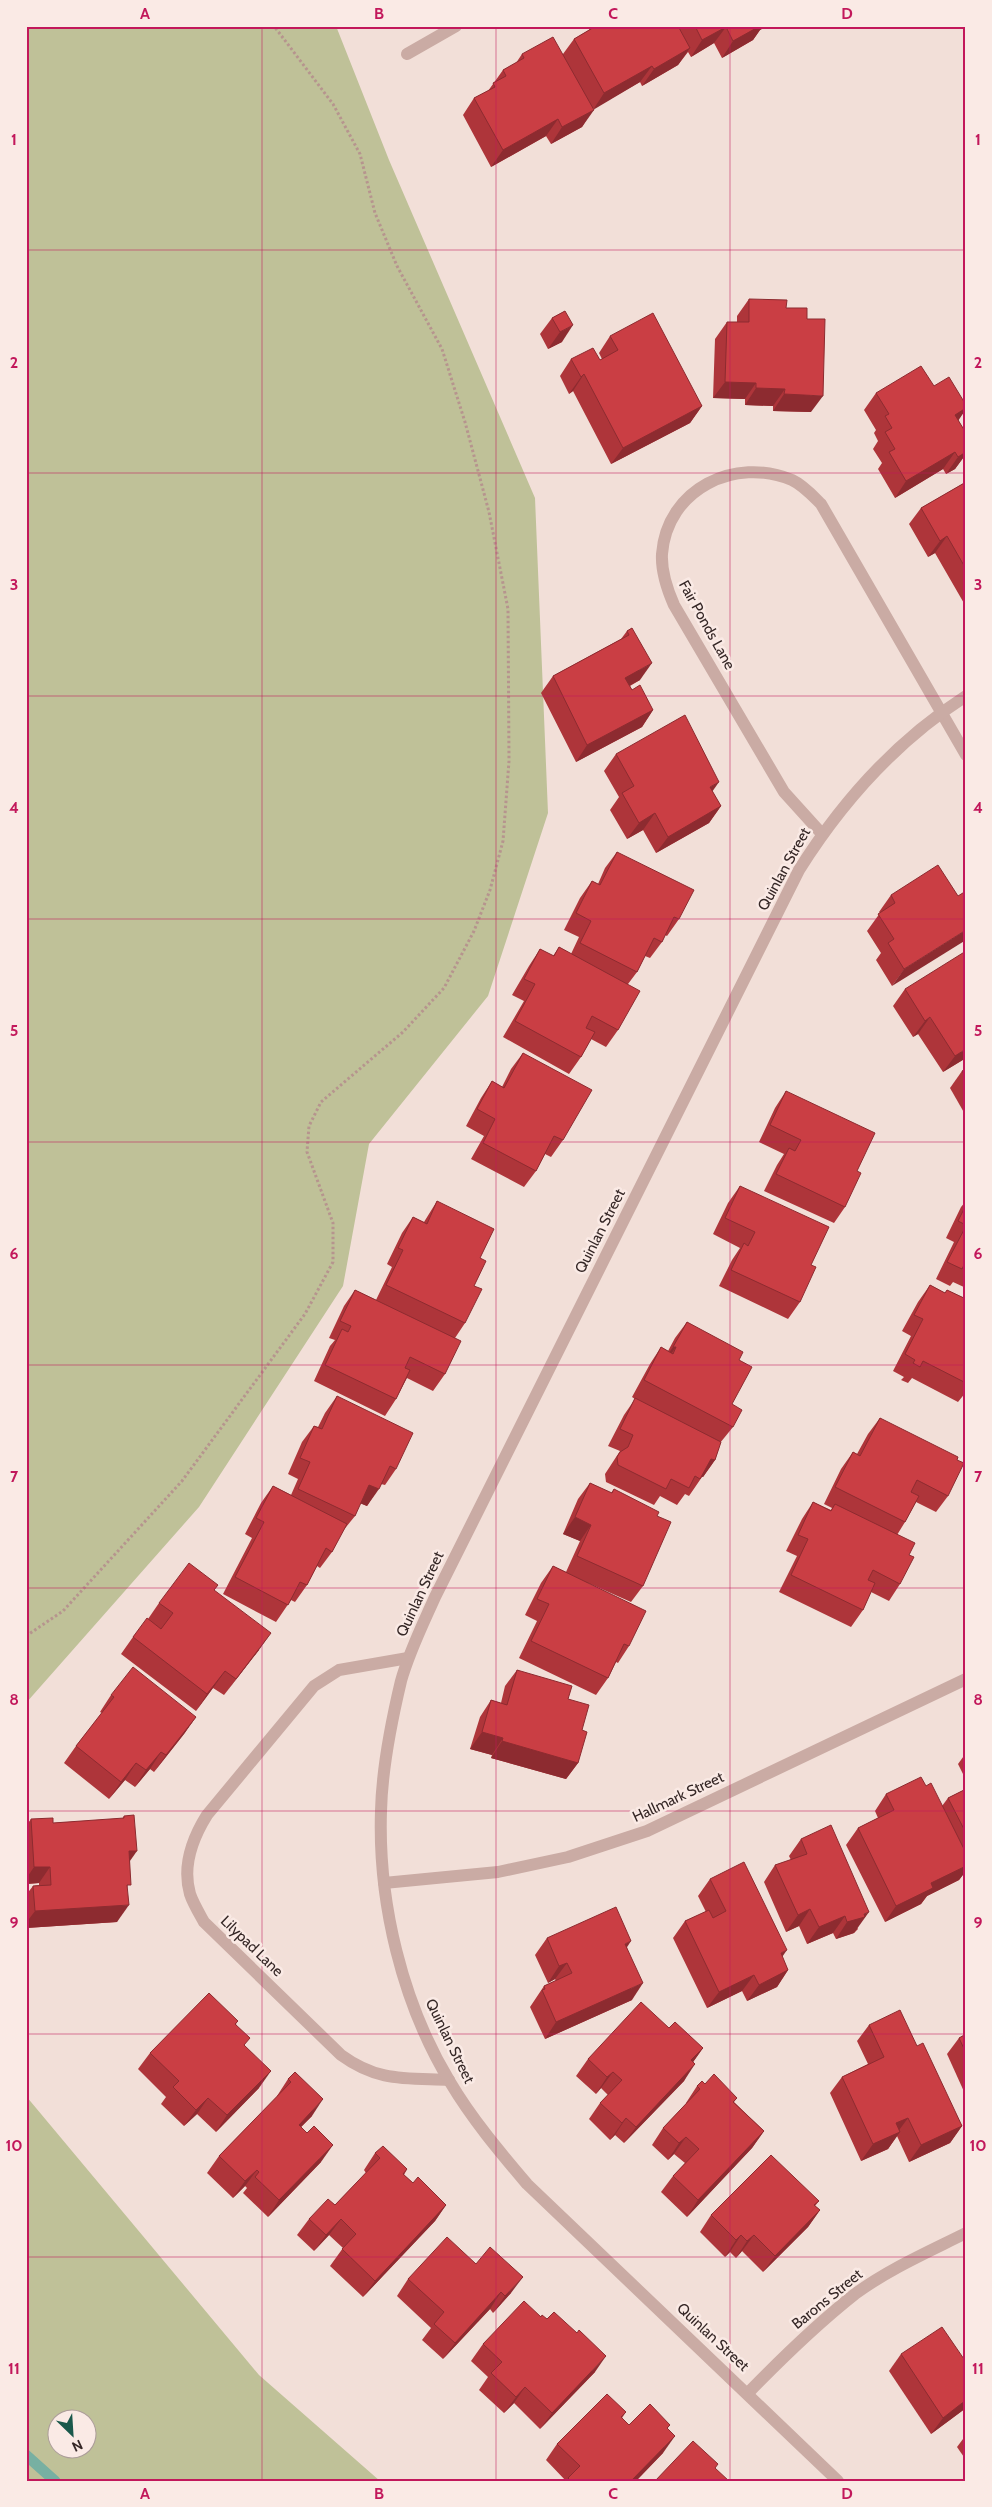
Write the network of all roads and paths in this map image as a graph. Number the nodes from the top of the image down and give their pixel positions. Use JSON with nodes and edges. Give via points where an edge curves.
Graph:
{"nodes":[{"id":1,"x":274,"y":26,"type":"edge"},
{"id":2,"x":456,"y":26,"type":"edge"},
{"id":3,"x":407,"y":54,"type":"dead end"},
{"id":4,"x":966,"y":696,"type":"edge"},
{"id":5,"x":941,"y":712,"type":"junction"},
{"id":6,"x":966,"y":755,"type":"edge"},
{"id":7,"x":822,"y":834,"type":"junction"},
{"id":8,"x":26,"y":1636,"type":"edge"},
{"id":9,"x":408,"y":1658,"type":"junction"},
{"id":10,"x":966,"y":1679,"type":"edge"},
{"id":11,"x":384,"y":1883,"type":"junction"},
{"id":12,"x":449,"y":2080,"type":"junction"},
{"id":13,"x":966,"y":2233,"type":"edge"},
{"id":14,"x":748,"y":2393,"type":"junction"},
{"id":15,"x":838,"y":2481,"type":"edge"}],
"edges":[{"from":1,"to":8,"type":"path","via":[[333,104],[360,154],[374,213],[396,266],[442,349],[464,422],[489,512],[508,609],[509,761],[503,841],[490,890],[474,931],[444,988],[403,1032],[321,1102],[309,1126],[307,1152],[334,1223],[333,1262],[305,1314],[182,1481],[63,1611]]},
{"from":2,"to":3,"type":"street"},
{"from":4,"to":5,"type":"street","name":"Quinlan Street"},
{"from":5,"to":6,"type":"street","name":"Fair Ponds Lane"},
{"from":5,"to":7,"type":"street","name":"Quinlan Street","via":[[862,783]]},
{"from":5,"to":7,"type":"street","name":"Fair Ponds Lane","via":[[821,504],[802,486],[764,471],[735,472],[708,482],[684,501],[669,525],[662,554],[666,586],[674,605],[784,792]]},
{"from":7,"to":9,"type":"street","name":"Quinlan Street","via":[[799,870],[435,1596]]},
{"from":9,"to":11,"type":"street","name":"Quinlan Street","via":[[388,1740],[381,1811]]},
{"from":9,"to":12,"type":"street","name":"Lilypad Lane","via":[[338,1670],[314,1686],[207,1815],[194,1835],[187,1865],[190,1894],[204,1922],[358,2068],[384,2077]]},
{"from":10,"to":11,"type":"street","name":"Hallmark Street","via":[[647,1831],[568,1857],[498,1872]]},
{"from":11,"to":12,"type":"street","name":"Quinlan Street","via":[[402,1970],[419,2021]]},
{"from":12,"to":14,"type":"street","name":"Quinlan Street","via":[[481,2129],[527,2184]]},
{"from":13,"to":14,"type":"street","name":"Barons Street","via":[[901,2265],[856,2294],[784,2356]]},
{"from":14,"to":15,"type":"street","name":"Quinlan Street"}]}
